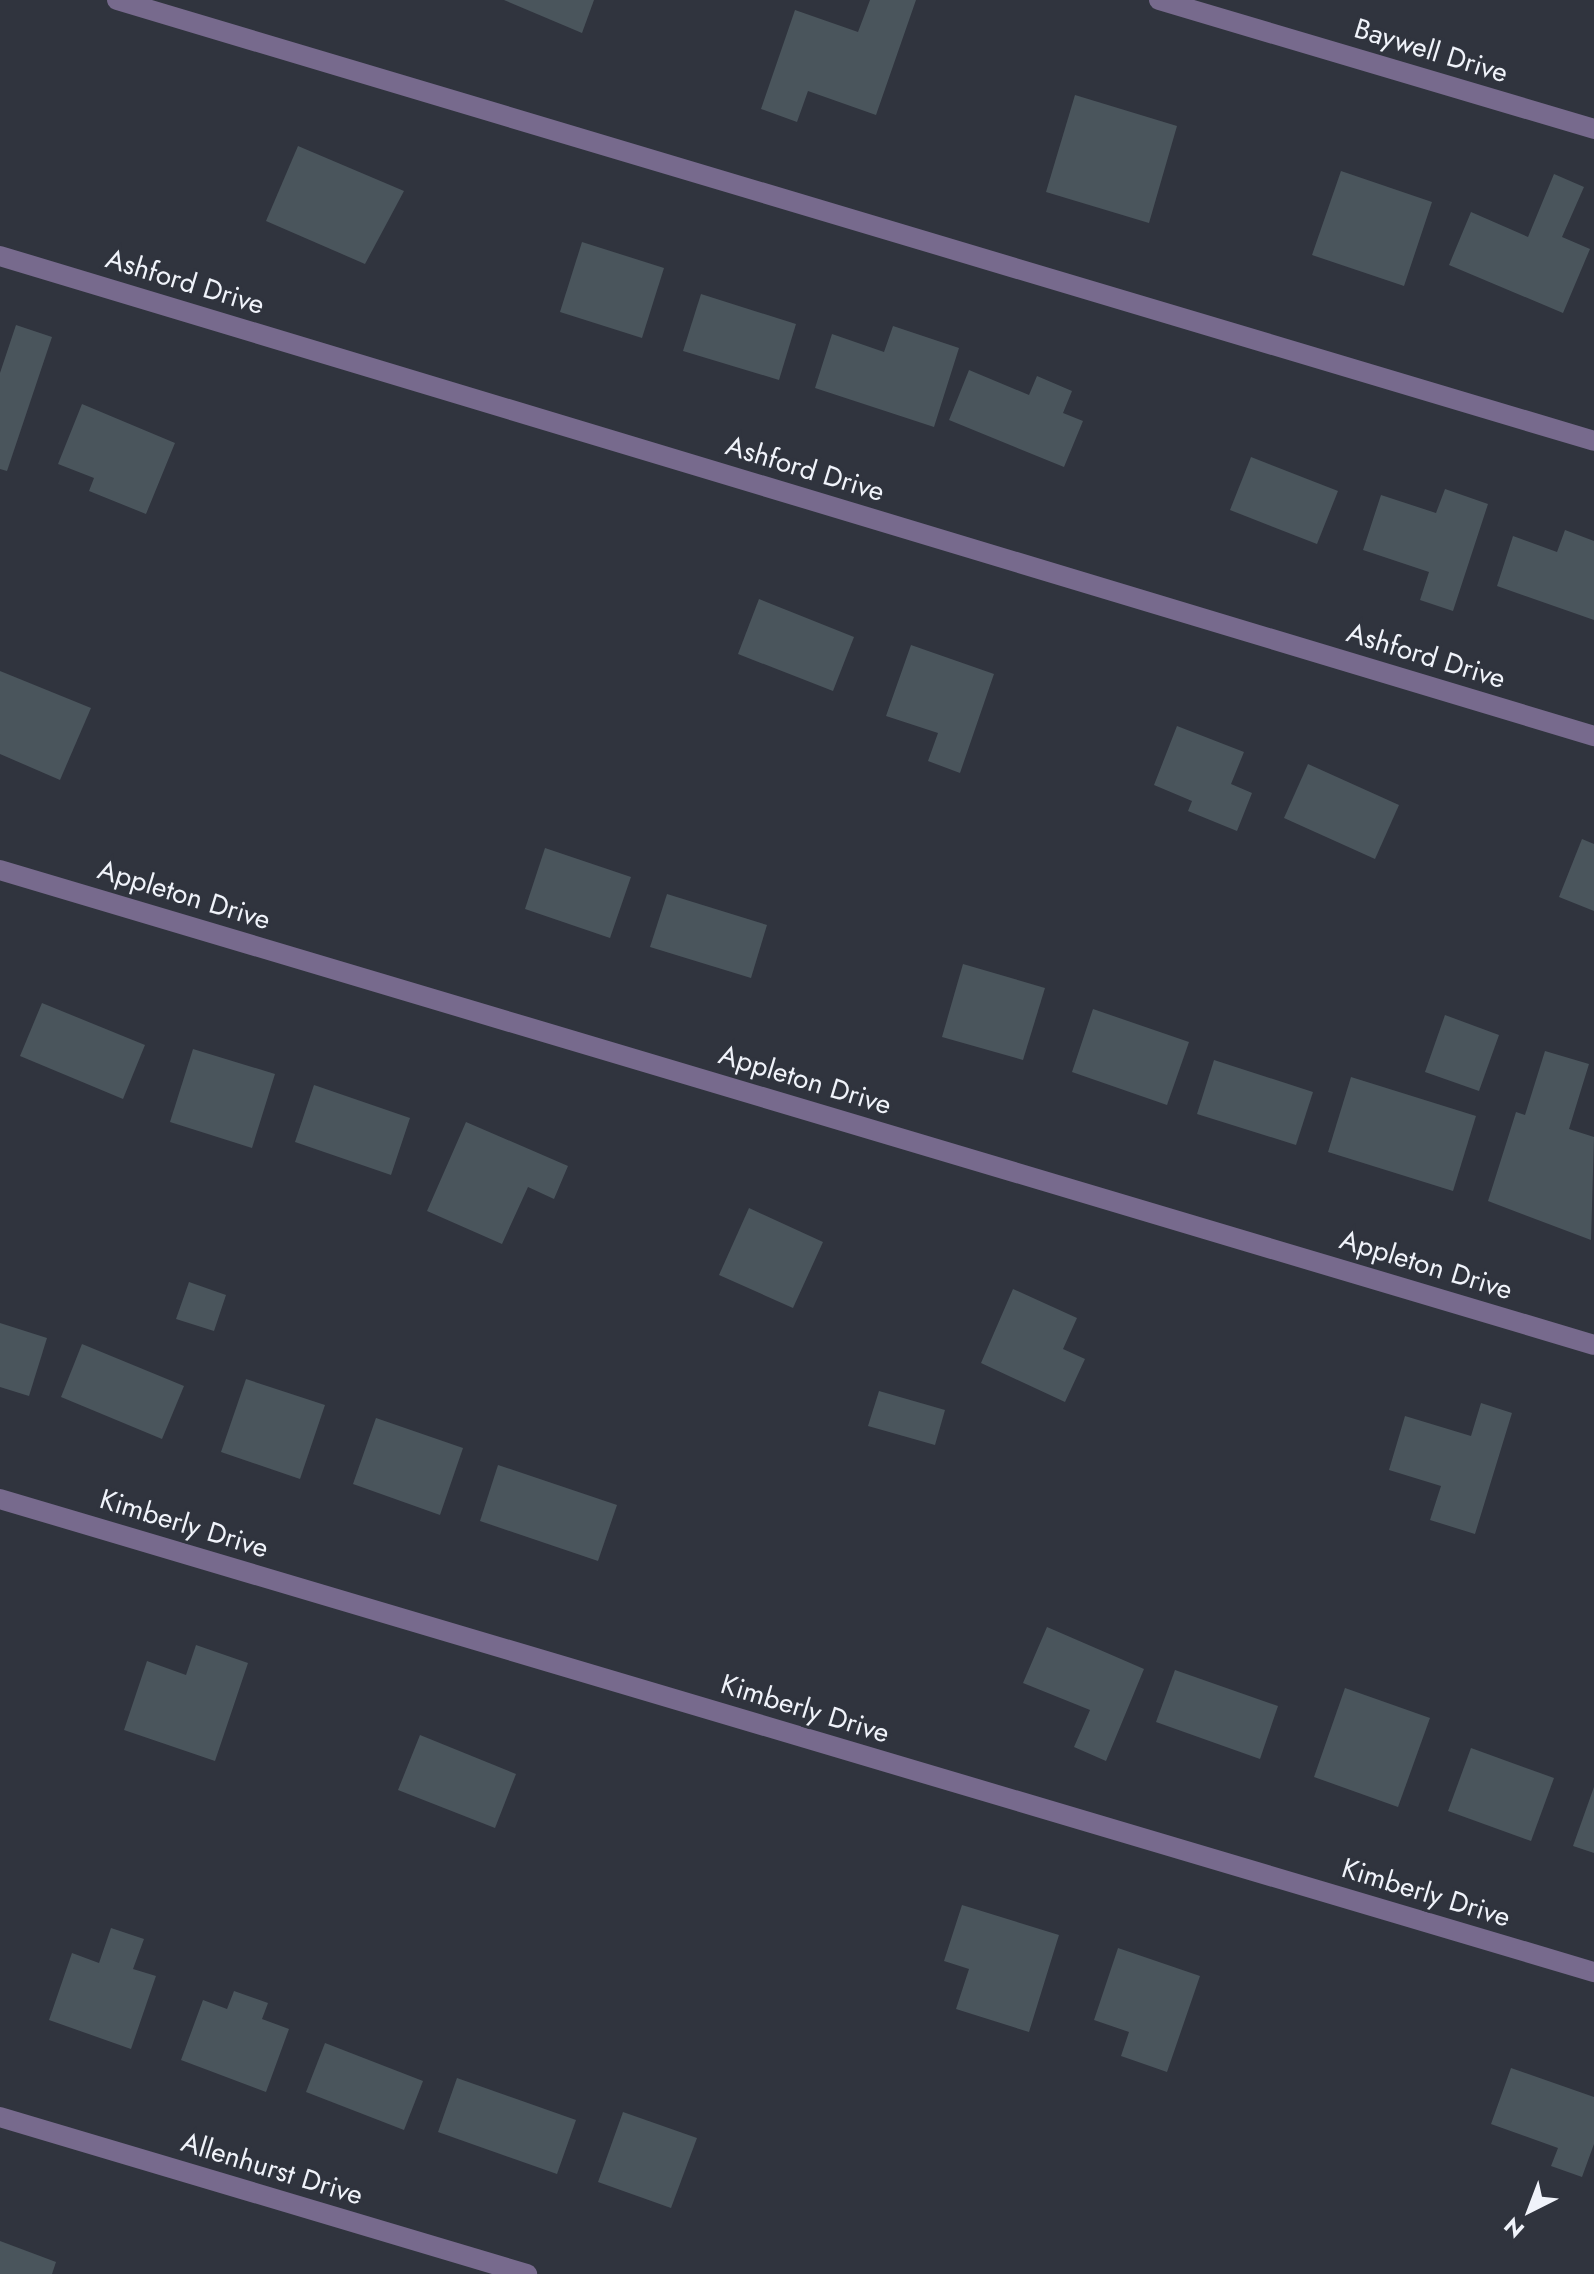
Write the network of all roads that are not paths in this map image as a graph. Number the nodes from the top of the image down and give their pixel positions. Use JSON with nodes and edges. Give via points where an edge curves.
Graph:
{"nodes":[{"id":1,"x":117,"y":0,"type":"edge"},
{"id":2,"x":1159,"y":0,"type":"edge"},
{"id":3,"x":1594,"y":129,"type":"edge"},
{"id":4,"x":0,"y":256,"type":"edge"},
{"id":5,"x":1594,"y":441,"type":"edge"},
{"id":6,"x":1594,"y":736,"type":"edge"},
{"id":7,"x":0,"y":870,"type":"edge"},
{"id":8,"x":1594,"y":1345,"type":"edge"},
{"id":9,"x":0,"y":1499,"type":"edge"},
{"id":10,"x":1594,"y":1972,"type":"edge"},
{"id":11,"x":0,"y":2117,"type":"edge"},
{"id":12,"x":527,"y":2274,"type":"edge"}],
"edges":[{"from":1,"to":5,"type":"street"},
{"from":2,"to":3,"type":"street","name":"Baywell Drive"},
{"from":4,"to":6,"type":"street","name":"Ashford Drive"},
{"from":7,"to":8,"type":"street","name":"Appleton Drive"},
{"from":9,"to":10,"type":"street","name":"Kimberly Drive"},
{"from":11,"to":12,"type":"street","name":"Allenhurst Drive"}]}
